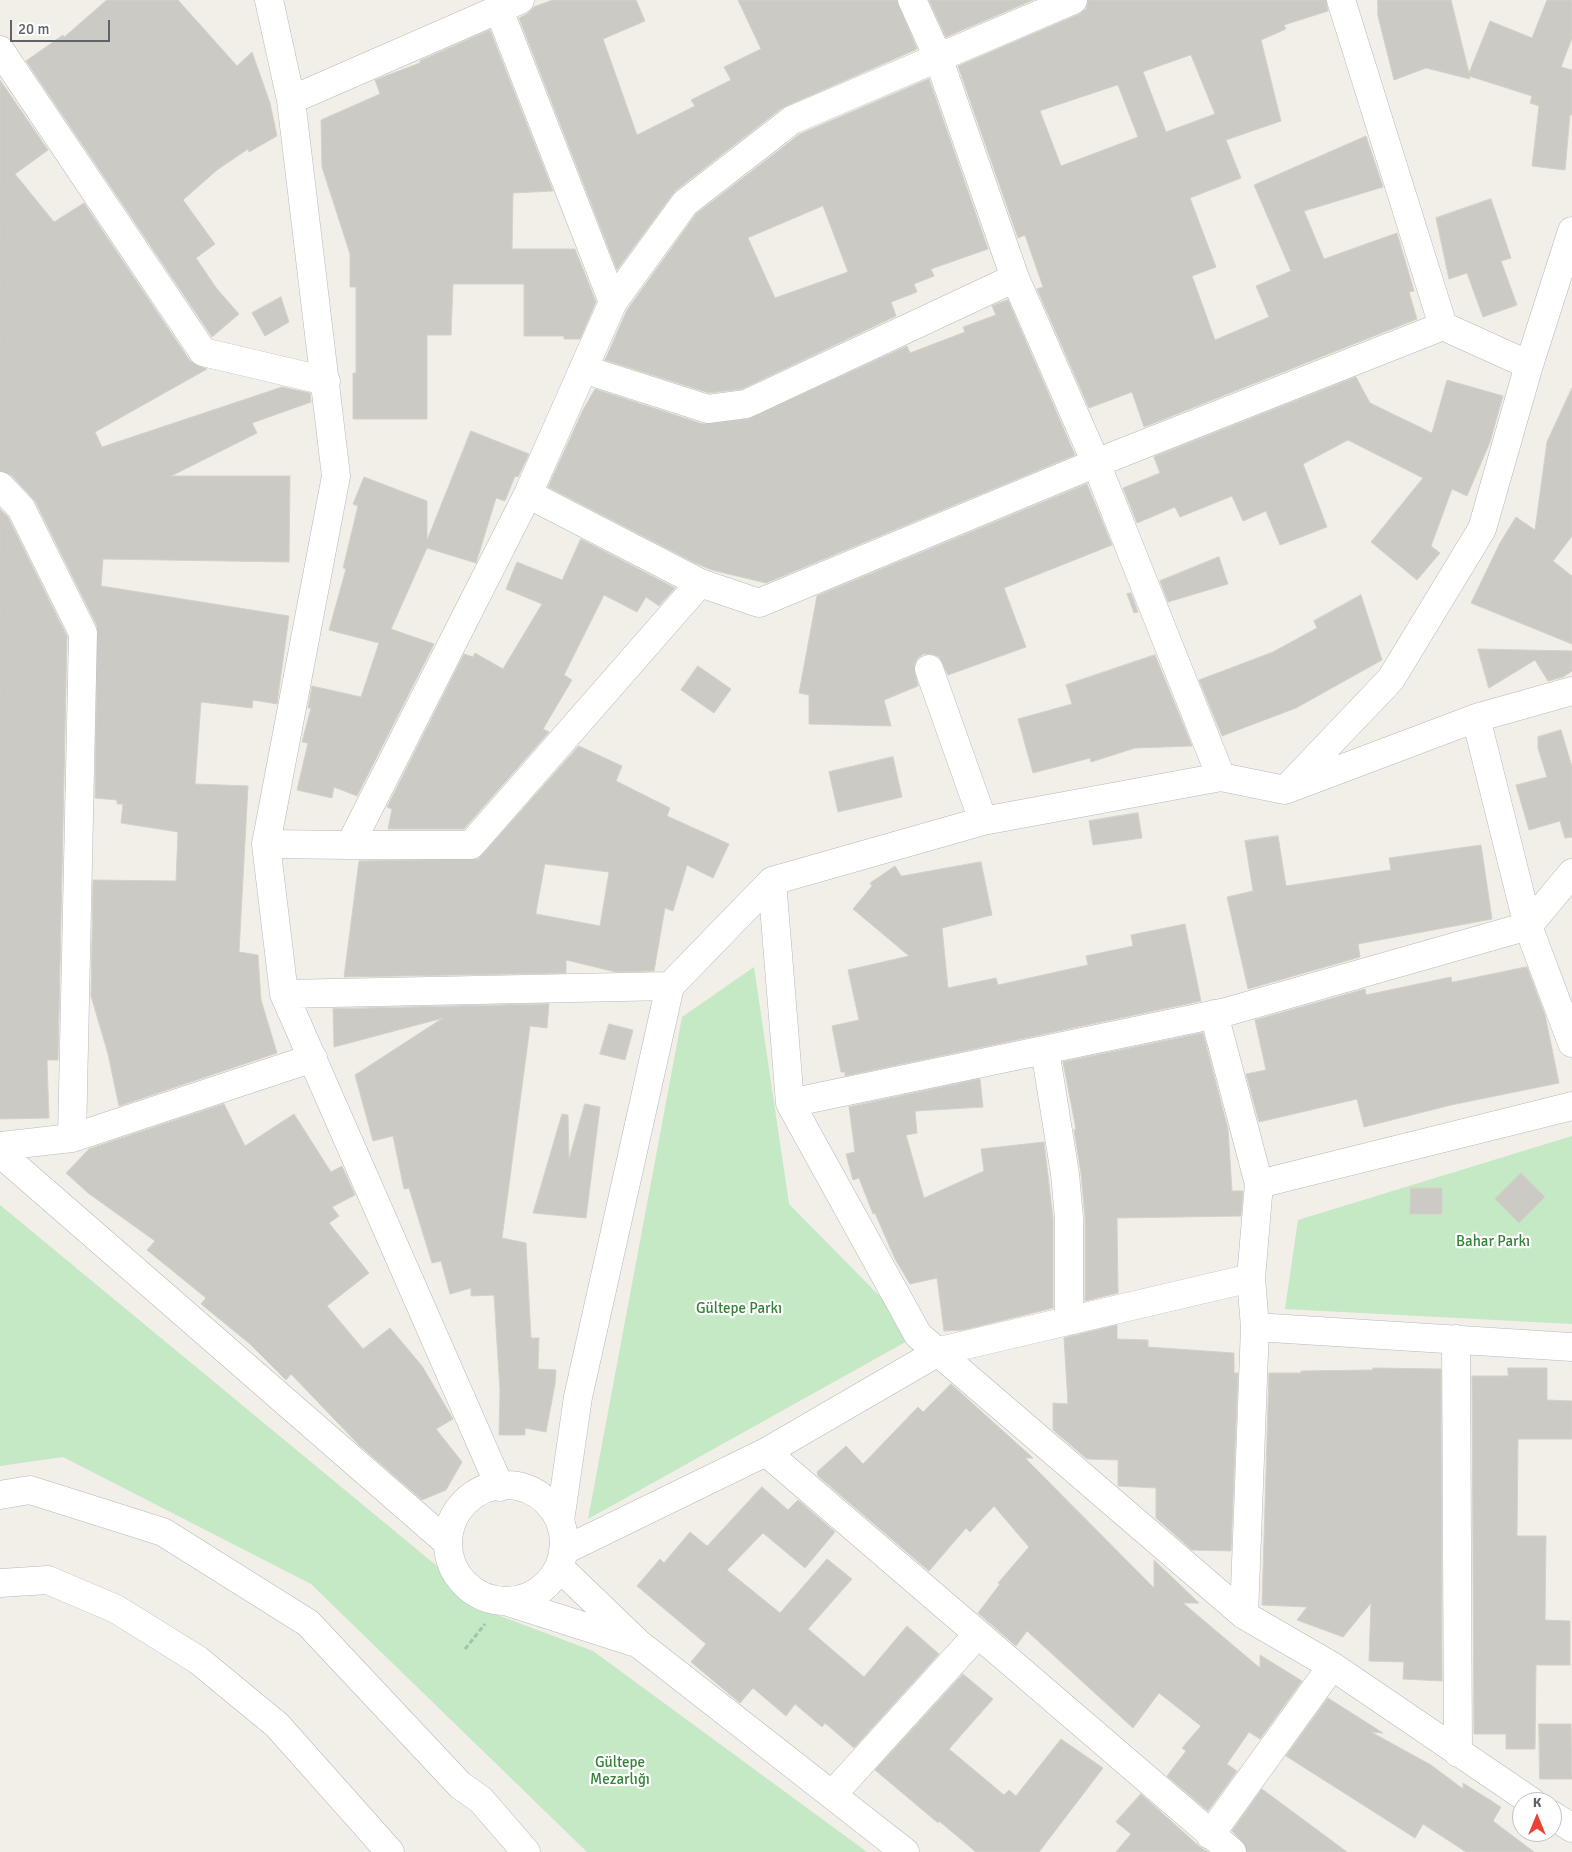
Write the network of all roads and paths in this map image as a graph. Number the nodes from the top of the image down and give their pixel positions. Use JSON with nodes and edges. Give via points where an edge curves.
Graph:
{"nodes":[{"id":1,"x":269,"y":0,"type":"edge"},
{"id":2,"x":912,"y":0,"type":"edge"},
{"id":3,"x":1073,"y":0,"type":"edge"},
{"id":4,"x":1341,"y":0,"type":"edge"},
{"id":5,"x":509,"y":5,"type":"edge"},
{"id":6,"x":0,"y":50,"type":"edge"},
{"id":7,"x":938,"y":57,"type":"junction"},
{"id":8,"x":291,"y":100,"type":"junction"},
{"id":9,"x":1572,"y":231,"type":"edge"},
{"id":10,"x":1015,"y":278,"type":"junction"},
{"id":11,"x":613,"y":302,"type":"junction"},
{"id":12,"x":1443,"y":326,"type":"junction"},
{"id":13,"x":1529,"y":365,"type":"junction"},
{"id":14,"x":583,"y":369,"type":"junction"},
{"id":15,"x":326,"y":381,"type":"junction"},
{"id":16,"x":1096,"y":463,"type":"junction"},
{"id":17,"x":0,"y":486,"type":"edge"},
{"id":18,"x":528,"y":494,"type":"junction"},
{"id":19,"x":700,"y":582,"type":"junction"},
{"id":20,"x":929,"y":669,"type":"dead end"},
{"id":21,"x":1572,"y":690,"type":"edge"},
{"id":22,"x":1476,"y":718,"type":"junction"},
{"id":23,"x":1221,"y":777,"type":"junction"},
{"id":24,"x":1286,"y":790,"type":"junction"},
{"id":25,"x":983,"y":820,"type":"junction"},
{"id":26,"x":266,"y":844,"type":"junction"},
{"id":27,"x":350,"y":845,"type":"junction"},
{"id":28,"x":1572,"y":873,"type":"edge"},
{"id":29,"x":772,"y":881,"type":"junction"},
{"id":30,"x":1528,"y":926,"type":"junction"},
{"id":31,"x":670,"y":986,"type":"junction"},
{"id":32,"x":1562,"y":986,"type":"edge"},
{"id":33,"x":284,"y":994,"type":"junction"},
{"id":34,"x":1214,"y":1014,"type":"junction"},
{"id":35,"x":1572,"y":1043,"type":"edge"},
{"id":36,"x":1045,"y":1050,"type":"junction"},
{"id":37,"x":313,"y":1058,"type":"junction"},
{"id":38,"x":790,"y":1103,"type":"junction"},
{"id":39,"x":1572,"y":1106,"type":"edge"},
{"id":40,"x":72,"y":1138,"type":"junction"},
{"id":41,"x":0,"y":1146,"type":"edge"},
{"id":42,"x":0,"y":1153,"type":"edge"},
{"id":43,"x":1259,"y":1184,"type":"junction"},
{"id":44,"x":1252,"y":1278,"type":"junction"},
{"id":45,"x":1069,"y":1321,"type":"junction"},
{"id":46,"x":1255,"y":1327,"type":"junction"},
{"id":47,"x":1456,"y":1339,"type":"junction"},
{"id":48,"x":1572,"y":1347,"type":"edge"},
{"id":49,"x":940,"y":1351,"type":"junction"},
{"id":50,"x":766,"y":1452,"type":"junction"},
{"id":51,"x":500,"y":1488,"type":"junction"},
{"id":52,"x":0,"y":1495,"type":"edge"},
{"id":53,"x":560,"y":1521,"type":"junction"},
{"id":54,"x":448,"y":1543,"type":"junction"},
{"id":55,"x":561,"y":1559,"type":"junction"},
{"id":56,"x":0,"y":1582,"type":"edge"},
{"id":57,"x":505,"y":1601,"type":"junction"},
{"id":58,"x":1244,"y":1615,"type":"junction"},
{"id":59,"x":978,"y":1634,"type":"junction"},
{"id":60,"x":639,"y":1644,"type":"junction"},
{"id":61,"x":1332,"y":1666,"type":"junction"},
{"id":62,"x":1458,"y":1753,"type":"junction"},
{"id":63,"x":1517,"y":1792,"type":"edge"},
{"id":64,"x":832,"y":1795,"type":"junction"},
{"id":65,"x":1225,"y":1848,"type":"edge"},
{"id":66,"x":390,"y":1852,"type":"edge"},
{"id":67,"x":526,"y":1852,"type":"edge"},
{"id":68,"x":905,"y":1852,"type":"edge"}],
"edges":[{"from":1,"to":8,"type":"street"},
{"from":2,"to":7,"type":"street"},
{"from":3,"to":7,"type":"street"},
{"from":4,"to":12,"type":"street"},
{"from":5,"to":8,"type":"street"},
{"from":5,"to":11,"type":"street"},
{"from":6,"to":15,"type":"street","via":[[203,352]]},
{"from":7,"to":10,"type":"street"},
{"from":7,"to":11,"type":"street","via":[[792,120],[685,203]]},
{"from":8,"to":15,"type":"street"},
{"from":9,"to":13,"type":"street"},
{"from":10,"to":14,"type":"street","via":[[746,404],[708,409]]},
{"from":10,"to":16,"type":"street"},
{"from":11,"to":14,"type":"street"},
{"from":12,"to":13,"type":"street"},
{"from":12,"to":16,"type":"street"},
{"from":13,"to":24,"type":"street","via":[[1482,529],[1391,679]]},
{"from":14,"to":18,"type":"street"},
{"from":15,"to":26,"type":"street","via":[[336,476]]},
{"from":16,"to":19,"type":"street","via":[[759,603]]},
{"from":16,"to":23,"type":"street"},
{"from":17,"to":40,"type":"street","via":[[21,508],[82,634]]},
{"from":18,"to":19,"type":"street"},
{"from":18,"to":27,"type":"street"},
{"from":19,"to":27,"type":"street","via":[[471,845]]},
{"from":20,"to":25,"type":"street"},
{"from":21,"to":22,"type":"street"},
{"from":22,"to":24,"type":"street"},
{"from":22,"to":30,"type":"street"},
{"from":23,"to":24,"type":"street"},
{"from":23,"to":25,"type":"street"},
{"from":25,"to":29,"type":"street"},
{"from":26,"to":27,"type":"street"},
{"from":26,"to":33,"type":"street"},
{"from":28,"to":30,"type":"street"},
{"from":29,"to":31,"type":"street"},
{"from":29,"to":38,"type":"street"},
{"from":30,"to":32,"type":"street"},
{"from":30,"to":34,"type":"street"},
{"from":31,"to":33,"type":"street"},
{"from":31,"to":53,"type":"street","via":[[578,1397]]},
{"from":32,"to":35,"type":"street"},
{"from":33,"to":37,"type":"street"},
{"from":34,"to":36,"type":"street"},
{"from":34,"to":43,"type":"street"},
{"from":36,"to":38,"type":"street"},
{"from":36,"to":45,"type":"street","via":[[1069,1218]]},
{"from":37,"to":40,"type":"street"},
{"from":37,"to":51,"type":"street"},
{"from":38,"to":49,"type":"street","via":[[918,1335]]},
{"from":39,"to":43,"type":"street"},
{"from":40,"to":41,"type":"street"},
{"from":42,"to":54,"type":"street"},
{"from":43,"to":44,"type":"street"},
{"from":44,"to":45,"type":"street"},
{"from":44,"to":46,"type":"street"},
{"from":45,"to":49,"type":"street"},
{"from":46,"to":47,"type":"street"},
{"from":46,"to":58,"type":"street"},
{"from":47,"to":48,"type":"street"},
{"from":47,"to":62,"type":"street"},
{"from":49,"to":50,"type":"street"},
{"from":49,"to":58,"type":"street"},
{"from":50,"to":55,"type":"street"},
{"from":50,"to":59,"type":"street"},
{"from":51,"to":53,"type":"street","via":[[523,1488],[538,1495],[551,1506]]},
{"from":51,"to":54,"type":"street","via":[[488,1487],[472,1495],[459,1508],[450,1525]]},
{"from":52,"to":67,"type":"street","via":[[30,1490],[163,1532],[308,1622],[460,1785],[481,1800]]},
{"from":53,"to":55,"type":"street","via":[[564,1536]]},
{"from":54,"to":57,"type":"street","via":[[450,1560],[458,1577],[487,1598]]},
{"from":55,"to":57,"type":"street","via":[[549,1581],[537,1592],[522,1599]]},
{"from":55,"to":60,"type":"street"},
{"from":56,"to":66,"type":"street","via":[[48,1580],[116,1609],[198,1660],[277,1725]]},
{"from":57,"to":60,"type":"street"},
{"from":58,"to":61,"type":"street"},
{"from":59,"to":64,"type":"street"},
{"from":59,"to":65,"type":"street"},
{"from":60,"to":64,"type":"street"},
{"from":61,"to":62,"type":"street"},
{"from":61,"to":65,"type":"street"},
{"from":62,"to":63,"type":"street"},
{"from":64,"to":68,"type":"street"}]}
